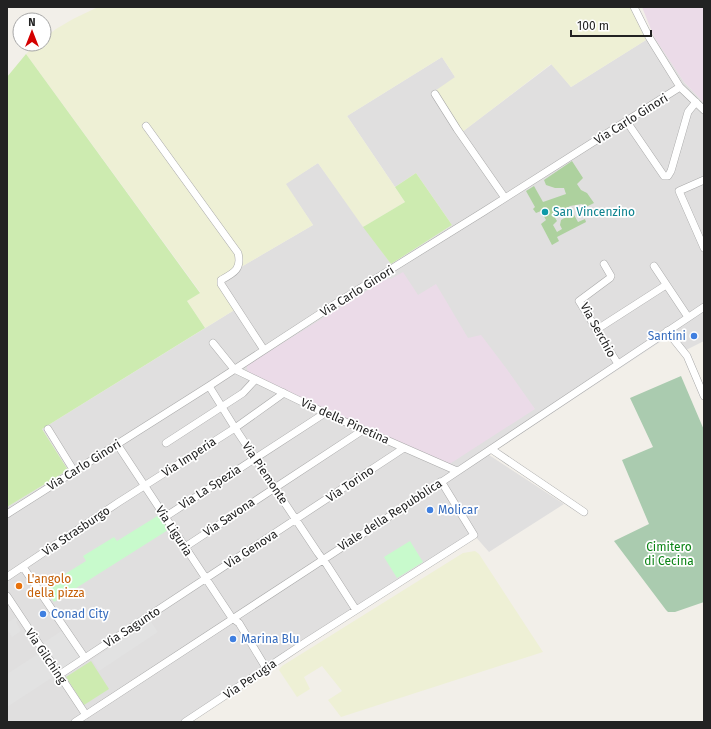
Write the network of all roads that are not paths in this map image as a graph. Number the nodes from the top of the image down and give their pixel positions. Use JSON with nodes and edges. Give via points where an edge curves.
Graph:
{"nodes":[{"id":1,"x":634,"y":7,"type":"edge"},
{"id":2,"x":680,"y":88,"type":"junction"},
{"id":3,"x":435,"y":94,"type":"dead end"},
{"id":4,"x":696,"y":102,"type":"junction"},
{"id":5,"x":704,"y":110,"type":"edge"},
{"id":6,"x":627,"y":122,"type":"junction"},
{"id":7,"x":146,"y":126,"type":"dead end"},
{"id":8,"x":704,"y":180,"type":"edge"},
{"id":9,"x":505,"y":198,"type":"junction"},
{"id":10,"x":704,"y":248,"type":"edge"},
{"id":11,"x":604,"y":264,"type":"dead end"},
{"id":12,"x":654,"y":266,"type":"dead end"},
{"id":13,"x":666,"y":285,"type":"junction"},
{"id":14,"x":704,"y":307,"type":"edge"},
{"id":15,"x":688,"y":318,"type":"junction"},
{"id":16,"x":596,"y":330,"type":"junction"},
{"id":17,"x":667,"y":331,"type":"junction"},
{"id":18,"x":214,"y":343,"type":"dead end"},
{"id":19,"x":264,"y":350,"type":"junction"},
{"id":20,"x":618,"y":364,"type":"junction"},
{"id":21,"x":234,"y":369,"type":"junction"},
{"id":22,"x":255,"y":380,"type":"junction"},
{"id":23,"x":209,"y":386,"type":"junction"},
{"id":24,"x":284,"y":393,"type":"junction"},
{"id":25,"x":704,"y":396,"type":"edge"},
{"id":26,"x":222,"y":408,"type":"junction"},
{"id":27,"x":325,"y":413,"type":"junction"},
{"id":28,"x":235,"y":428,"type":"junction"},
{"id":29,"x":48,"y":429,"type":"dead end"},
{"id":30,"x":363,"y":430,"type":"junction"},
{"id":31,"x":166,"y":443,"type":"dead end"},
{"id":32,"x":117,"y":444,"type":"junction"},
{"id":33,"x":404,"y":448,"type":"junction"},
{"id":34,"x":491,"y":448,"type":"junction"},
{"id":35,"x":255,"y":458,"type":"junction"},
{"id":36,"x":74,"y":471,"type":"junction"},
{"id":37,"x":457,"y":471,"type":"junction"},
{"id":38,"x":440,"y":482,"type":"junction"},
{"id":39,"x":144,"y":486,"type":"junction"},
{"id":40,"x":274,"y":487,"type":"junction"},
{"id":41,"x":584,"y":512,"type":"dead end"},
{"id":42,"x":7,"y":514,"type":"edge"},
{"id":43,"x":165,"y":517,"type":"junction"},
{"id":44,"x":296,"y":520,"type":"junction"},
{"id":45,"x":185,"y":547,"type":"junction"},
{"id":46,"x":322,"y":559,"type":"junction"},
{"id":47,"x":23,"y":567,"type":"junction"},
{"id":48,"x":7,"y":577,"type":"edge"},
{"id":49,"x":206,"y":579,"type":"junction"},
{"id":50,"x":7,"y":596,"type":"edge"},
{"id":51,"x":356,"y":610,"type":"junction"},
{"id":52,"x":232,"y":618,"type":"junction"},
{"id":53,"x":85,"y":658,"type":"junction"},
{"id":54,"x":266,"y":668,"type":"junction"},
{"id":55,"x":59,"y":675,"type":"junction"},
{"id":56,"x":86,"y":715,"type":"junction"},
{"id":57,"x":75,"y":722,"type":"edge"},
{"id":58,"x":185,"y":722,"type":"edge"}],
"edges":[{"from":1,"to":2,"type":"street"},
{"from":2,"to":4,"type":"street","name":"Via Carlo Ginori"},
{"from":2,"to":6,"type":"street","name":"Via Carlo Ginori"},
{"from":3,"to":9,"type":"street"},
{"from":4,"to":5,"type":"street","name":"Via Carlo Ginori"},
{"from":4,"to":6,"type":"street","via":[[688,112],[668,176],[664,176]]},
{"from":6,"to":9,"type":"street","name":"Via Carlo Ginori"},
{"from":7,"to":19,"type":"street","via":[[238,253],[240,262],[234,272],[221,280],[221,284]]},
{"from":8,"to":10,"type":"street","via":[[679,191]]},
{"from":9,"to":19,"type":"street","name":"Via Carlo Ginori"},
{"from":11,"to":16,"type":"street","name":"Via Serchio","via":[[610,272],[610,278],[580,301]]},
{"from":12,"to":13,"type":"street"},
{"from":13,"to":15,"type":"street"},
{"from":13,"to":16,"type":"street"},
{"from":14,"to":15,"type":"street","name":"Viale della Repubblica"},
{"from":15,"to":17,"type":"street","name":"Viale della Repubblica"},
{"from":16,"to":20,"type":"street","name":"Via Serchio"},
{"from":17,"to":20,"type":"street","name":"Viale della Repubblica"},
{"from":17,"to":25,"type":"street","via":[[687,356]]},
{"from":18,"to":21,"type":"street"},
{"from":19,"to":21,"type":"street","name":"Via Carlo Ginori"},
{"from":20,"to":34,"type":"street","name":"Viale della Repubblica"},
{"from":21,"to":22,"type":"street","name":"Via della Pinetina"},
{"from":21,"to":23,"type":"street","name":"Via Carlo Ginori"},
{"from":22,"to":24,"type":"street","name":"Via della Pinetina"},
{"from":22,"to":26,"type":"street"},
{"from":23,"to":26,"type":"street","name":"Via Piemonte"},
{"from":23,"to":32,"type":"street","name":"Via Carlo Ginori"},
{"from":24,"to":27,"type":"street","name":"Via della Pinetina"},
{"from":24,"to":28,"type":"street","name":"Via Imperia"},
{"from":26,"to":28,"type":"street","name":"Via Piemonte"},
{"from":26,"to":31,"type":"street"},
{"from":27,"to":30,"type":"street","name":"Via della Pinetina"},
{"from":27,"to":35,"type":"street","name":"Via La Spezia"},
{"from":28,"to":35,"type":"street","name":"Via Piemonte"},
{"from":28,"to":39,"type":"street","name":"Via Imperia"},
{"from":29,"to":36,"type":"street"},
{"from":30,"to":33,"type":"street","name":"Via della Pinetina"},
{"from":30,"to":40,"type":"street","name":"Via Savona"},
{"from":32,"to":36,"type":"street","name":"Via Carlo Ginori"},
{"from":32,"to":39,"type":"street","name":"Via Liguria"},
{"from":33,"to":37,"type":"street","name":"Via della Pinetina"},
{"from":33,"to":44,"type":"street","name":"Via Torino"},
{"from":34,"to":37,"type":"street","name":"Viale della Repubblica"},
{"from":34,"to":41,"type":"street"},
{"from":35,"to":40,"type":"street","name":"Via Piemonte"},
{"from":35,"to":43,"type":"street","name":"Via La Spezia"},
{"from":36,"to":42,"type":"street","name":"Via Carlo Ginori"},
{"from":37,"to":38,"type":"street","name":"Viale della Repubblica"},
{"from":38,"to":46,"type":"street","name":"Viale della Repubblica"},
{"from":38,"to":51,"type":"street","name":"Via Perugia","via":[[474,535]]},
{"from":39,"to":43,"type":"street","name":"Via Liguria"},
{"from":39,"to":47,"type":"street","name":"Via Strasburgo"},
{"from":40,"to":44,"type":"street","name":"Via Piemonte"},
{"from":40,"to":45,"type":"street","name":"Via Savona"},
{"from":43,"to":45,"type":"street","name":"Via Liguria"},
{"from":44,"to":46,"type":"street","name":"Via Piemonte"},
{"from":44,"to":49,"type":"street","name":"Via Genova"},
{"from":45,"to":49,"type":"street","name":"Via Liguria"},
{"from":46,"to":51,"type":"street","name":"Via Piemonte"},
{"from":46,"to":52,"type":"street","name":"Viale della Repubblica"},
{"from":47,"to":48,"type":"street","name":"Via Strasburgo"},
{"from":47,"to":53,"type":"street"},
{"from":49,"to":52,"type":"street","name":"Via Liguria"},
{"from":49,"to":53,"type":"street","name":"Via Sagunto"},
{"from":50,"to":55,"type":"street","name":"Via Gilching"},
{"from":51,"to":54,"type":"street","name":"Via Perugia"},
{"from":52,"to":54,"type":"street","name":"Via Liguria","via":[[239,623]]},
{"from":52,"to":56,"type":"street","name":"Viale della Repubblica"},
{"from":53,"to":55,"type":"street","name":"Via Sagunto"},
{"from":54,"to":58,"type":"street","name":"Via Perugia"},
{"from":55,"to":56,"type":"street","name":"Via Gilching"},
{"from":56,"to":57,"type":"street","name":"Viale della Repubblica"}]}
